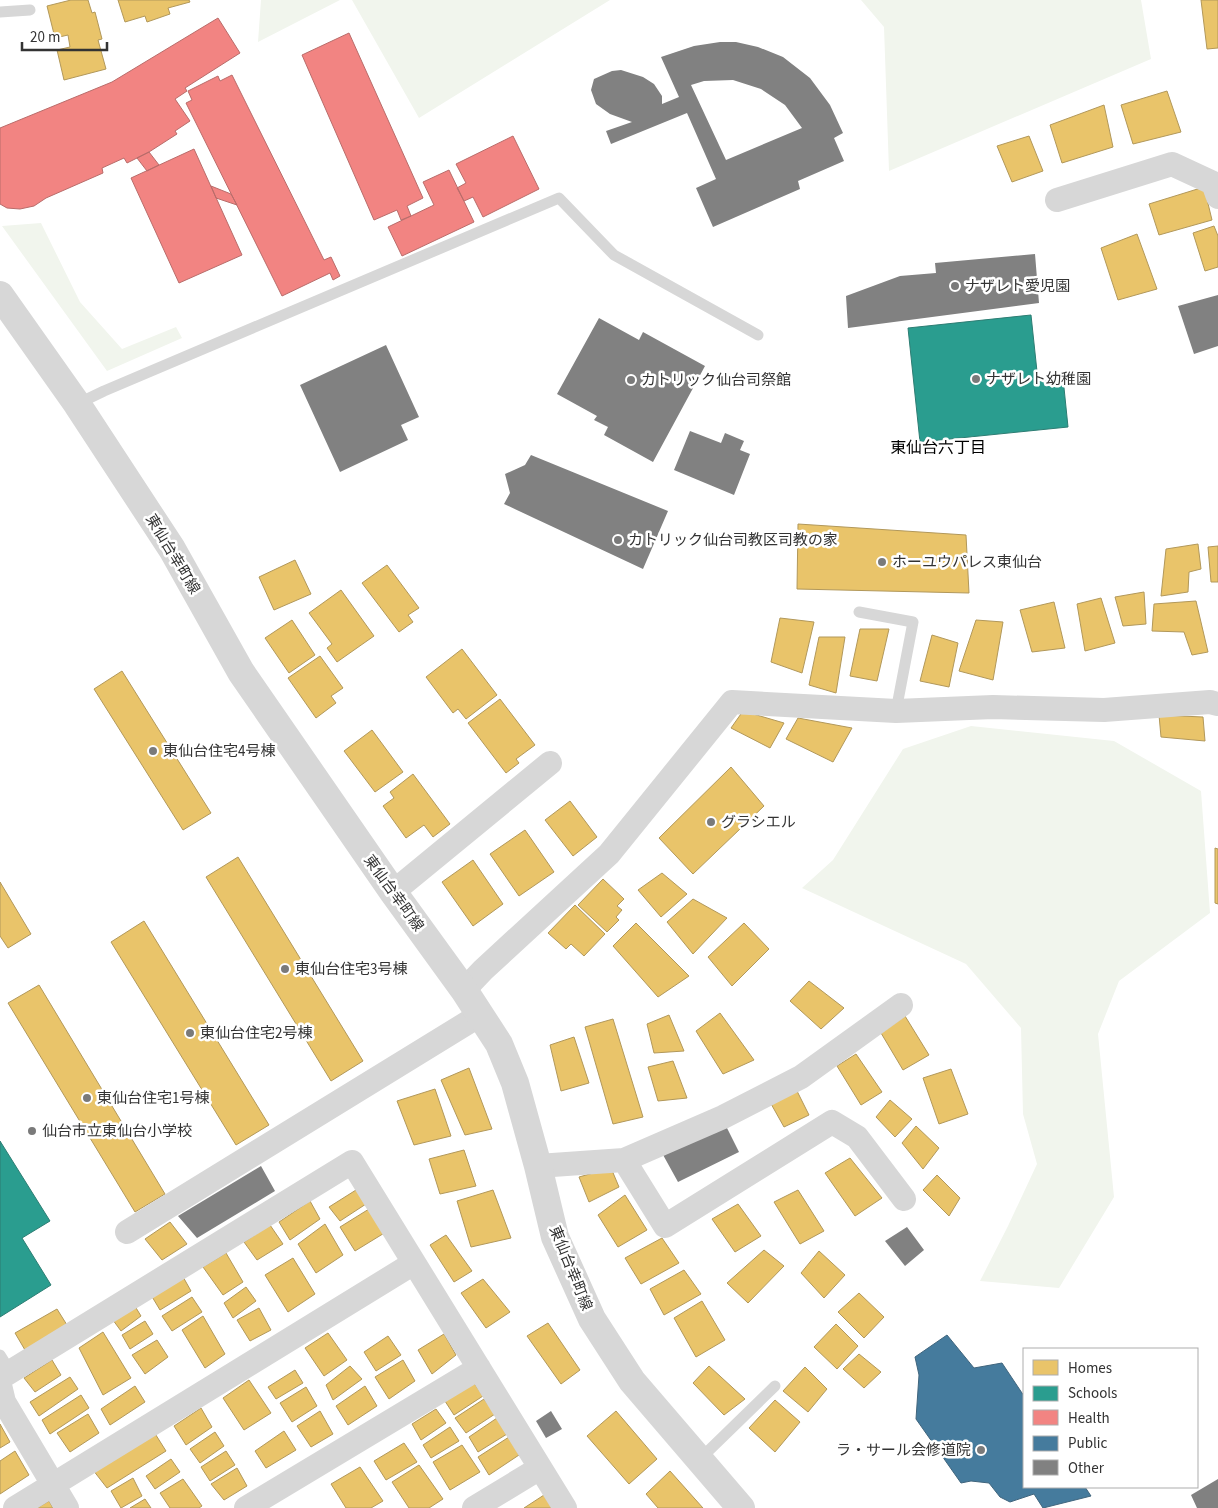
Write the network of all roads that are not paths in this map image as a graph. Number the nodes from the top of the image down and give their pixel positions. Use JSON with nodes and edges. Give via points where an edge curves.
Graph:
{"nodes":[{"id":1,"x":30,"y":10,"type":"dead end"},
{"id":2,"x":0,"y":12,"type":"edge"},
{"id":3,"x":1218,"y":197,"type":"edge"},
{"id":4,"x":1057,"y":200,"type":"dead end"},
{"id":5,"x":0,"y":295,"type":"edge"},
{"id":6,"x":758,"y":335,"type":"dead end"},
{"id":7,"x":77,"y":404,"type":"junction"},
{"id":8,"x":859,"y":612,"type":"dead end"},
{"id":9,"x":1218,"y":704,"type":"edge"},
{"id":10,"x":896,"y":711,"type":"junction"},
{"id":11,"x":550,"y":763,"type":"dead end"},
{"id":12,"x":393,"y":892,"type":"junction"},
{"id":13,"x":464,"y":990,"type":"junction"},
{"id":14,"x":900,"y":1006,"type":"dead end"},
{"id":15,"x":480,"y":1015,"type":"junction"},
{"id":16,"x":624,"y":1160,"type":"junction"},
{"id":17,"x":538,"y":1166,"type":"junction"},
{"id":18,"x":904,"y":1199,"type":"dead end"},
{"id":19,"x":127,"y":1232,"type":"dead end"},
{"id":20,"x":414,"y":1263,"type":"junction"},
{"id":21,"x":479,"y":1368,"type":"junction"},
{"id":22,"x":2,"y":1382,"type":"edge"},
{"id":23,"x":775,"y":1386,"type":"dead end"},
{"id":24,"x":699,"y":1460,"type":"junction"},
{"id":25,"x":540,"y":1468,"type":"junction"},
{"id":26,"x":53,"y":1485,"type":"junction"},
{"id":27,"x":15,"y":1508,"type":"edge"},
{"id":28,"x":67,"y":1508,"type":"edge"},
{"id":29,"x":246,"y":1508,"type":"edge"},
{"id":30,"x":474,"y":1508,"type":"edge"},
{"id":31,"x":565,"y":1508,"type":"edge"},
{"id":32,"x":741,"y":1508,"type":"edge"}],
"edges":[{"from":1,"to":2,"type":"lane"},
{"from":3,"to":4,"type":"street","via":[[1213,182],[1172,164]]},
{"from":5,"to":7,"type":"street","name":"東仙台幸町線"},
{"from":6,"to":7,"type":"lane","via":[[614,255],[560,198]]},
{"from":7,"to":12,"type":"street","name":"東仙台幸町線","via":[[172,549],[241,672]]},
{"from":8,"to":10,"type":"lane","via":[[913,622]]},
{"from":9,"to":10,"type":"street","via":[[1104,710],[993,707]]},
{"from":10,"to":13,"type":"street","via":[[732,702],[609,854]]},
{"from":11,"to":12,"type":"street"},
{"from":12,"to":13,"type":"street","name":"東仙台幸町線"},
{"from":13,"to":15,"type":"street","name":"東仙台幸町線"},
{"from":14,"to":16,"type":"street","via":[[801,1077],[722,1117]]},
{"from":15,"to":17,"type":"street","name":"東仙台幸町線","via":[[508,1063]]},
{"from":15,"to":19,"type":"street"},
{"from":16,"to":17,"type":"street"},
{"from":16,"to":18,"type":"street","via":[[665,1226],[832,1122],[857,1137]]},
{"from":17,"to":24,"type":"street","name":"東仙台幸町線","via":[[555,1237],[592,1318],[632,1381]]},
{"from":20,"to":21,"type":"street"},
{"from":20,"to":22,"type":"street","via":[[352,1162]]},
{"from":20,"to":26,"type":"street"},
{"from":21,"to":25,"type":"street"},
{"from":21,"to":29,"type":"street"},
{"from":22,"to":26,"type":"street"},
{"from":23,"to":24,"type":"lane"},
{"from":24,"to":32,"type":"street","name":"東仙台幸町線"},
{"from":25,"to":30,"type":"street"},
{"from":25,"to":31,"type":"street"},
{"from":26,"to":27,"type":"street"},
{"from":26,"to":28,"type":"street"}]}
